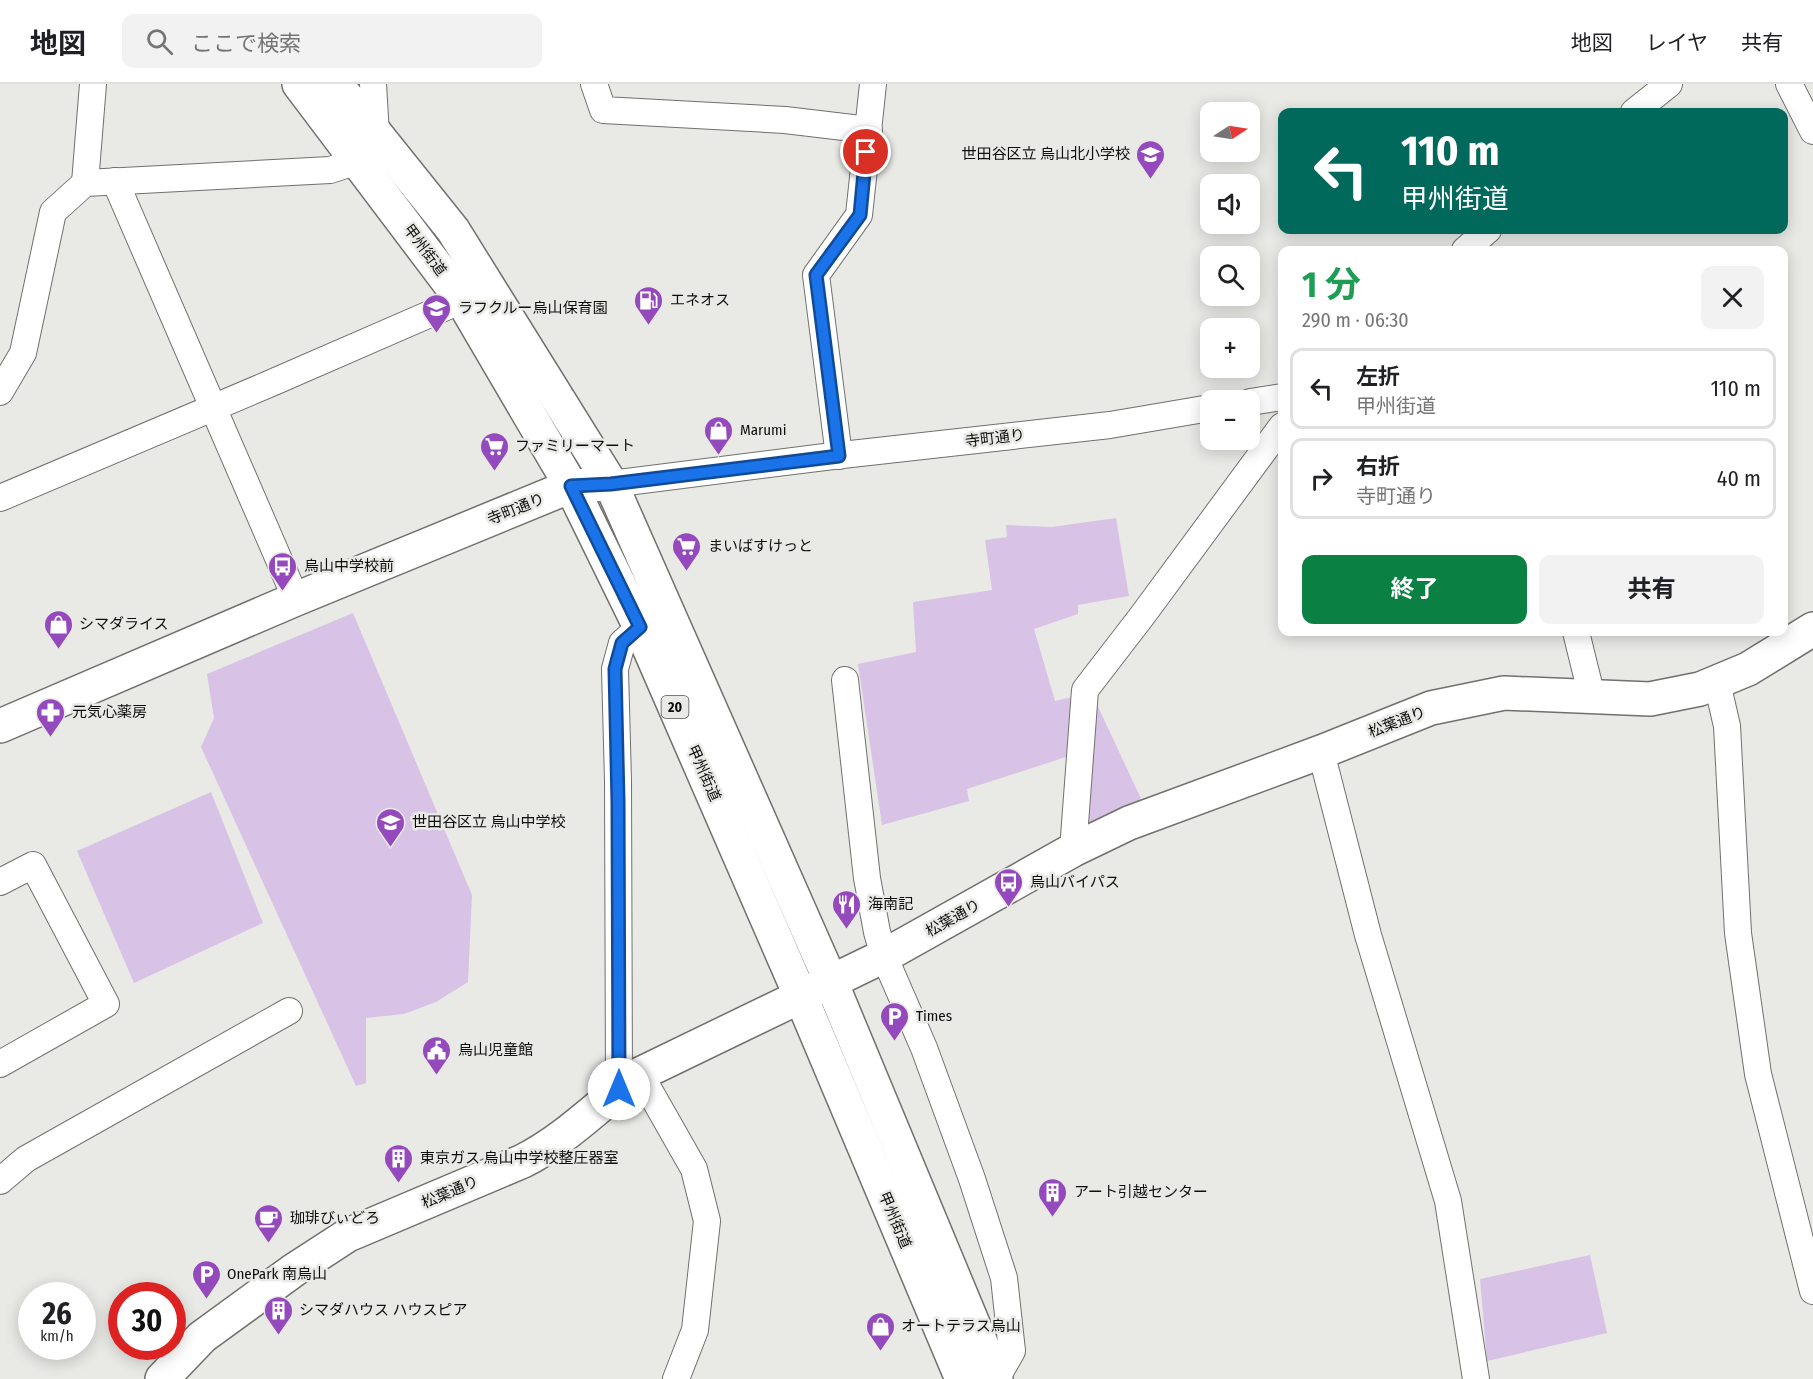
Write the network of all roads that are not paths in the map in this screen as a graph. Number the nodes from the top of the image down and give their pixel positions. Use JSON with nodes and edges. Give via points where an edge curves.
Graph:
{"nodes":[{"id":1,"x":93,"y":84,"type":"edge"},
{"id":2,"x":299,"y":84,"type":"edge"},
{"id":3,"x":336,"y":84,"type":"edge"},
{"id":4,"x":373,"y":84,"type":"edge"},
{"id":5,"x":594,"y":84,"type":"edge"},
{"id":6,"x":873,"y":84,"type":"edge"},
{"id":7,"x":1790,"y":84,"type":"edge"},
{"id":8,"x":1660,"y":88,"type":"edge"},
{"id":9,"x":1638,"y":108,"type":"edge"},
{"id":10,"x":868,"y":130,"type":"junction"},
{"id":11,"x":1813,"y":131,"type":"edge"},
{"id":12,"x":376,"y":135,"type":"junction"},
{"id":13,"x":358,"y":162,"type":"junction"},
{"id":14,"x":115,"y":181,"type":"junction"},
{"id":15,"x":85,"y":183,"type":"junction"},
{"id":16,"x":1483,"y":234,"type":"edge"},
{"id":17,"x":1470,"y":246,"type":"edge"},
{"id":18,"x":462,"y":300,"type":"junction"},
{"id":19,"x":0,"y":392,"type":"edge"},
{"id":20,"x":1278,"y":398,"type":"edge"},
{"id":21,"x":1260,"y":400,"type":"edge"},
{"id":22,"x":213,"y":408,"type":"junction"},
{"id":23,"x":1200,"y":410,"type":"edge"},
{"id":24,"x":1278,"y":431,"type":"edge"},
{"id":25,"x":839,"y":456,"type":"junction"},
{"id":26,"x":611,"y":484,"type":"junction"},
{"id":27,"x":571,"y":486,"type":"junction"},
{"id":28,"x":0,"y":498,"type":"edge"},
{"id":29,"x":296,"y":599,"type":"junction"},
{"id":30,"x":640,"y":627,"type":"junction"},
{"id":31,"x":1813,"y":629,"type":"edge"},
{"id":32,"x":1577,"y":636,"type":"edge"},
{"id":33,"x":845,"y":680,"type":"dead end"},
{"id":34,"x":1717,"y":683,"type":"junction"},
{"id":35,"x":1592,"y":697,"type":"junction"},
{"id":36,"x":0,"y":726,"type":"edge"},
{"id":37,"x":1321,"y":752,"type":"junction"},
{"id":38,"x":1073,"y":850,"type":"junction"},
{"id":39,"x":0,"y":882,"type":"edge"},
{"id":40,"x":885,"y":956,"type":"junction"},
{"id":41,"x":831,"y":982,"type":"junction"},
{"id":42,"x":801,"y":997,"type":"junction"},
{"id":43,"x":290,"y":1011,"type":"dead end"},
{"id":44,"x":0,"y":1064,"type":"edge"},
{"id":45,"x":630,"y":1082,"type":"junction"},
{"id":46,"x":0,"y":1181,"type":"edge"},
{"id":47,"x":1813,"y":1291,"type":"edge"},
{"id":48,"x":162,"y":1379,"type":"edge"},
{"id":49,"x":676,"y":1379,"type":"edge"},
{"id":50,"x":962,"y":1379,"type":"edge"},
{"id":51,"x":996,"y":1379,"type":"edge"},
{"id":52,"x":1476,"y":1379,"type":"edge"}],
"edges":[{"from":1,"to":15,"type":"street"},
{"from":2,"to":13,"type":"main road","name":"甲州街道","number":"20"},
{"from":3,"to":12,"type":"main road","name":"甲州街道","number":"20"},
{"from":4,"to":12,"type":"street"},
{"from":5,"to":10,"type":"street","via":[[603,110],[785,120]]},
{"from":6,"to":10,"type":"street"},
{"from":7,"to":11,"type":"street"},
{"from":8,"to":9,"type":"street"},
{"from":10,"to":25,"type":"street","via":[[860,215],[816,275]]},
{"from":12,"to":26,"type":"main road","name":"甲州街道","number":"20","via":[[453,230]]},
{"from":13,"to":14,"type":"street","via":[[330,170]]},
{"from":13,"to":18,"type":"main road","name":"甲州街道","number":"20"},
{"from":14,"to":15,"type":"street"},
{"from":14,"to":22,"type":"street"},
{"from":15,"to":19,"type":"street","via":[[53,212],[23,353]]},
{"from":16,"to":17,"type":"street"},
{"from":18,"to":22,"type":"street"},
{"from":18,"to":27,"type":"main road","name":"甲州街道","number":"20"},
{"from":20,"to":21,"type":"street"},
{"from":22,"to":28,"type":"street"},
{"from":22,"to":29,"type":"street"},
{"from":23,"to":25,"type":"street","name":"寺町通り"},
{"from":24,"to":38,"type":"street","via":[[1085,690]]},
{"from":25,"to":26,"type":"street","name":"寺町通り"},
{"from":26,"to":27,"type":"main road","name":"寺町通り"},
{"from":26,"to":41,"type":"main road","name":"甲州街道","number":"20"},
{"from":27,"to":29,"type":"main road","name":"寺町通り"},
{"from":27,"to":30,"type":"main road","name":"甲州街道","number":"20"},
{"from":29,"to":36,"type":"main road","name":"寺町通り"},
{"from":30,"to":42,"type":"main road","name":"甲州街道","number":"20"},
{"from":30,"to":45,"type":"street","via":[[622,643],[615,669]]},
{"from":31,"to":34,"type":"main road","name":"松葉通り"},
{"from":32,"to":35,"type":"street"},
{"from":33,"to":40,"type":"street","via":[[867,878]]},
{"from":34,"to":35,"type":"main road","name":"松葉通り","via":[[1650,699]]},
{"from":34,"to":47,"type":"street","via":[[1727,726],[1738,933],[1758,1074]]},
{"from":35,"to":37,"type":"main road","name":"松葉通り","via":[[1504,693],[1431,708]]},
{"from":37,"to":38,"type":"main road","name":"松葉通り","via":[[1129,823]]},
{"from":37,"to":52,"type":"street","via":[[1368,935],[1448,1201]]},
{"from":38,"to":40,"type":"main road","name":"松葉通り"},
{"from":39,"to":44,"type":"street","via":[[33,865],[106,1004]]},
{"from":40,"to":41,"type":"main road","name":"松葉通り"},
{"from":40,"to":51,"type":"street","via":[[928,1059],[1004,1278],[1012,1351]]},
{"from":41,"to":42,"type":"main road","name":"松葉通り"},
{"from":41,"to":51,"type":"main road","name":"甲州街道","number":"20"},
{"from":42,"to":45,"type":"main road","name":"松葉通り"},
{"from":42,"to":50,"type":"main road","name":"甲州街道","number":"20"},
{"from":43,"to":46,"type":"street","via":[[26,1159]]},
{"from":45,"to":48,"type":"main road","name":"松葉通り","via":[[546,1149],[348,1235],[202,1337]]},
{"from":45,"to":49,"type":"street","via":[[694,1169],[707,1221],[695,1330]]}]}
